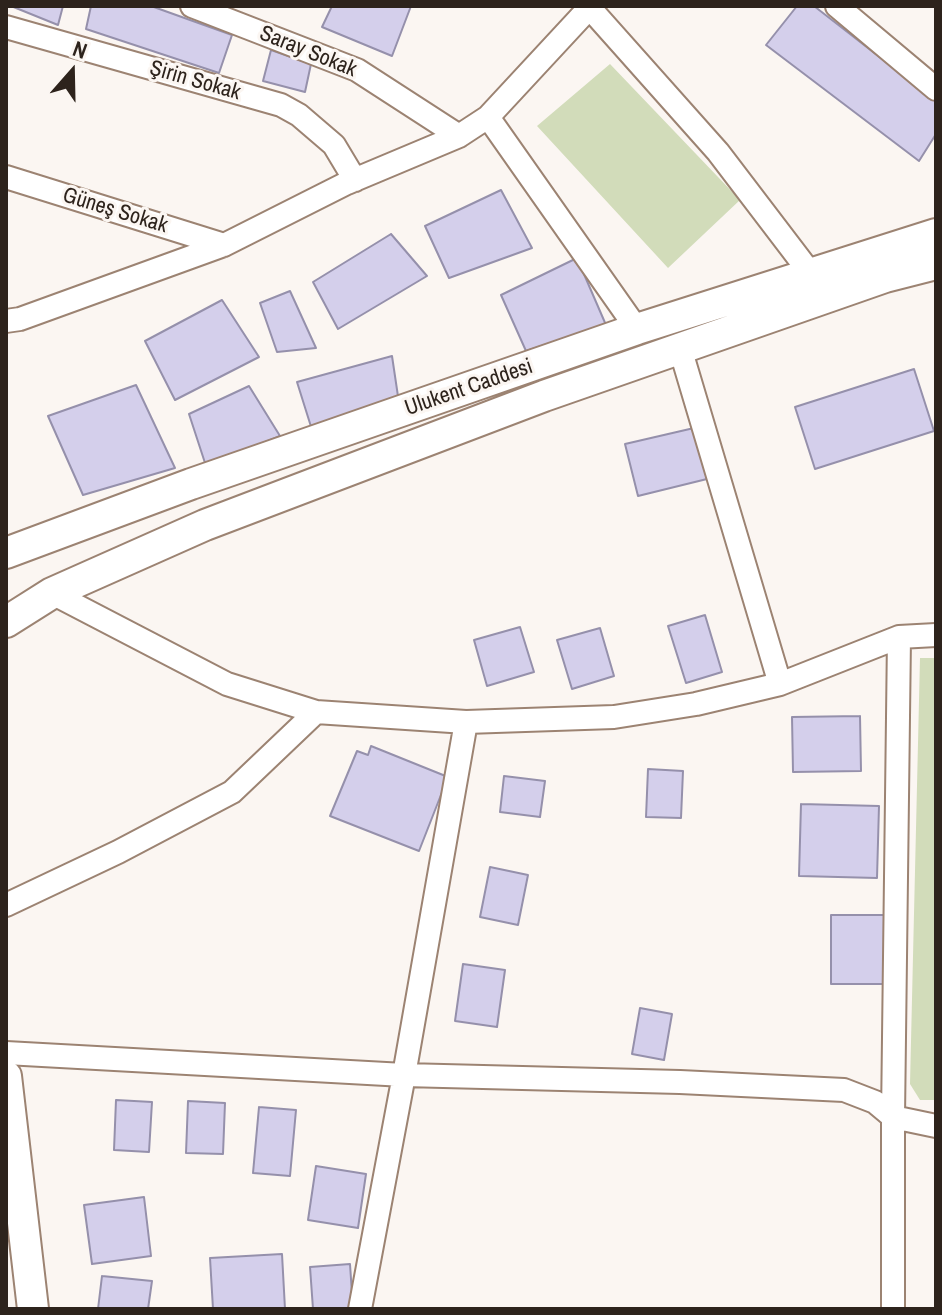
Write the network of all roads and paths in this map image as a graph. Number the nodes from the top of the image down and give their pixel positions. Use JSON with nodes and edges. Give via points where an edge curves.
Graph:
{"nodes":[{"id":1,"x":192,"y":6,"type":"edge"},
{"id":2,"x":590,"y":6,"type":"edge"},
{"id":3,"x":837,"y":6,"type":"edge"},
{"id":4,"x":6,"y":27,"type":"edge"},
{"id":5,"x":936,"y":89,"type":"edge"},
{"id":6,"x":488,"y":117,"type":"junction"},
{"id":7,"x":459,"y":136,"type":"junction"},
{"id":8,"x":6,"y":177,"type":"edge"},
{"id":9,"x":355,"y":180,"type":"junction"},
{"id":10,"x":936,"y":234,"type":"edge"},
{"id":11,"x":224,"y":245,"type":"junction"},
{"id":12,"x":936,"y":264,"type":"edge"},
{"id":13,"x":811,"y":274,"type":"junction"},
{"id":14,"x":11,"y":324,"type":"edge"},
{"id":15,"x":637,"y":329,"type":"junction"},
{"id":16,"x":680,"y":348,"type":"junction"},
{"id":17,"x":6,"y":553,"type":"edge"},
{"id":18,"x":52,"y":593,"type":"junction"},
{"id":19,"x":6,"y":622,"type":"edge"},
{"id":20,"x":936,"y":635,"type":"edge"},
{"id":21,"x":899,"y":637,"type":"junction"},
{"id":22,"x":780,"y":684,"type":"junction"},
{"id":23,"x":316,"y":712,"type":"junction"},
{"id":24,"x":466,"y":722,"type":"junction"},
{"id":25,"x":6,"y":905,"type":"edge"},
{"id":26,"x":6,"y":1053,"type":"edge"},
{"id":27,"x":404,"y":1075,"type":"junction"},
{"id":28,"x":6,"y":1076,"type":"edge"},
{"id":29,"x":893,"y":1117,"type":"junction"},
{"id":30,"x":936,"y":1126,"type":"edge"},
{"id":31,"x":33,"y":1309,"type":"edge"},
{"id":32,"x":360,"y":1309,"type":"edge"},
{"id":33,"x":893,"y":1309,"type":"edge"}],
"edges":[{"from":1,"to":7,"type":"street","name":"Saray Sokak","via":[[357,70]]},
{"from":2,"to":6,"type":"street"},
{"from":2,"to":13,"type":"street","via":[[718,152]]},
{"from":3,"to":5,"type":"street"},
{"from":4,"to":9,"type":"street","name":"Şirin Sokak","via":[[281,105],[334,145]]},
{"from":6,"to":7,"type":"street"},
{"from":6,"to":15,"type":"street"},
{"from":7,"to":9,"type":"street"},
{"from":8,"to":11,"type":"street","name":"Güneş Sokak"},
{"from":9,"to":11,"type":"street"},
{"from":10,"to":13,"type":"street","name":"Ulukent Caddesi"},
{"from":11,"to":14,"type":"street"},
{"from":12,"to":16,"type":"street"},
{"from":13,"to":15,"type":"street","name":"Ulukent Caddesi"},
{"from":15,"to":17,"type":"street","name":"Ulukent Caddesi"},
{"from":16,"to":18,"type":"street","via":[[205,525]]},
{"from":16,"to":22,"type":"street"},
{"from":18,"to":19,"type":"street"},
{"from":18,"to":23,"type":"street","via":[[227,684]]},
{"from":20,"to":21,"type":"street"},
{"from":21,"to":22,"type":"street"},
{"from":21,"to":29,"type":"street"},
{"from":22,"to":24,"type":"street","via":[[614,717]]},
{"from":23,"to":24,"type":"street"},
{"from":23,"to":25,"type":"street","via":[[232,792]]},
{"from":24,"to":27,"type":"street"},
{"from":26,"to":27,"type":"street"},
{"from":27,"to":29,"type":"street","via":[[844,1090],[875,1102]]},
{"from":27,"to":32,"type":"street"},
{"from":28,"to":31,"type":"street"},
{"from":29,"to":30,"type":"street"},
{"from":29,"to":33,"type":"street"}]}
